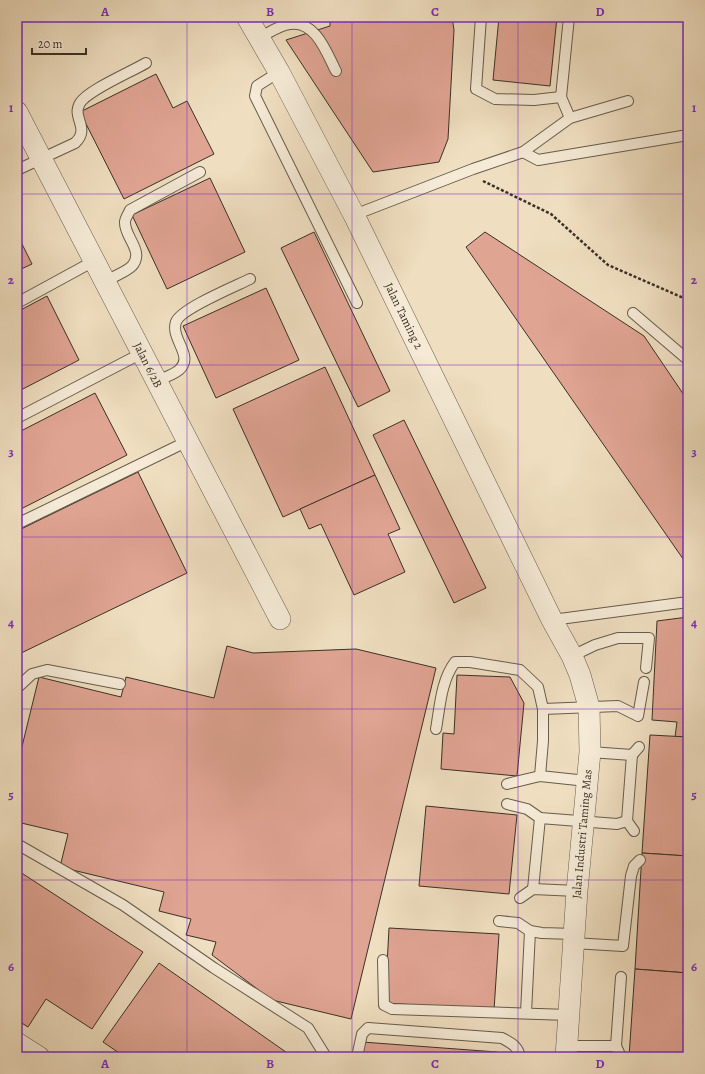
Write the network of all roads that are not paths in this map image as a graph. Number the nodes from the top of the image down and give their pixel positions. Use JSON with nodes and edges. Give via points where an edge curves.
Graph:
{"nodes":[{"id":1,"x":247,"y":17,"type":"edge"},
{"id":2,"x":481,"y":17,"type":"edge"},
{"id":3,"x":569,"y":17,"type":"edge"},
{"id":4,"x":259,"y":38,"type":"junction"},
{"id":5,"x":146,"y":63,"type":"dead end"},
{"id":6,"x":336,"y":71,"type":"dead end"},
{"id":7,"x":279,"y":72,"type":"junction"},
{"id":8,"x":561,"y":97,"type":"junction"},
{"id":9,"x":628,"y":101,"type":"dead end"},
{"id":10,"x":17,"y":112,"type":"edge"},
{"id":11,"x":570,"y":118,"type":"junction"},
{"id":12,"x":688,"y":135,"type":"edge"},
{"id":13,"x":523,"y":152,"type":"junction"},
{"id":14,"x":41,"y":158,"type":"junction"},
{"id":15,"x":17,"y":170,"type":"edge"},
{"id":16,"x":200,"y":172,"type":"dead end"},
{"id":17,"x":354,"y":215,"type":"junction"},
{"id":18,"x":94,"y":261,"type":"junction"},
{"id":19,"x":250,"y":279,"type":"dead end"},
{"id":20,"x":105,"y":282,"type":"junction"},
{"id":21,"x":17,"y":302,"type":"edge"},
{"id":22,"x":357,"y":303,"type":"dead end"},
{"id":23,"x":633,"y":314,"type":"dead end"},
{"id":24,"x":142,"y":353,"type":"junction"},
{"id":25,"x":688,"y":360,"type":"edge"},
{"id":26,"x":156,"y":381,"type":"junction"},
{"id":27,"x":17,"y":418,"type":"edge"},
{"id":28,"x":188,"y":441,"type":"junction"},
{"id":29,"x":17,"y":524,"type":"edge"},
{"id":30,"x":688,"y":602,"type":"edge"},
{"id":31,"x":280,"y":619,"type":"dead end"},
{"id":32,"x":552,"y":620,"type":"junction"},
{"id":33,"x":572,"y":656,"type":"junction"},
{"id":34,"x":646,"y":668,"type":"dead end"},
{"id":35,"x":644,"y":682,"type":"dead end"},
{"id":36,"x":120,"y":684,"type":"dead end"},
{"id":37,"x":17,"y":688,"type":"edge"},
{"id":38,"x":589,"y":707,"type":"junction"},
{"id":39,"x":543,"y":709,"type":"junction"},
{"id":40,"x":436,"y":729,"type":"dead end"},
{"id":41,"x":639,"y":747,"type":"dead end"},
{"id":42,"x":590,"y":752,"type":"junction"},
{"id":43,"x":632,"y":756,"type":"junction"},
{"id":44,"x":540,"y":776,"type":"junction"},
{"id":45,"x":587,"y":781,"type":"junction"},
{"id":46,"x":507,"y":784,"type":"dead end"},
{"id":47,"x":508,"y":804,"type":"dead end"},
{"id":48,"x":540,"y":818,"type":"junction"},
{"id":49,"x":583,"y":820,"type":"junction"},
{"id":50,"x":627,"y":821,"type":"junction"},
{"id":51,"x":634,"y":831,"type":"dead end"},
{"id":52,"x":17,"y":844,"type":"edge"},
{"id":53,"x":640,"y":860,"type":"dead end"},
{"id":54,"x":533,"y":889,"type":"junction"},
{"id":55,"x":577,"y":891,"type":"junction"},
{"id":56,"x":520,"y":898,"type":"dead end"},
{"id":57,"x":499,"y":921,"type":"dead end"},
{"id":58,"x":530,"y":931,"type":"junction"},
{"id":59,"x":573,"y":938,"type":"junction"},
{"id":60,"x":383,"y":960,"type":"dead end"},
{"id":61,"x":621,"y":977,"type":"dead end"},
{"id":62,"x":526,"y":1013,"type":"junction"},
{"id":63,"x":569,"y":1015,"type":"junction"},
{"id":64,"x":17,"y":1043,"type":"edge"},
{"id":65,"x":616,"y":1046,"type":"junction"},
{"id":66,"x":567,"y":1052,"type":"edge"},
{"id":67,"x":39,"y":1057,"type":"edge"},
{"id":68,"x":326,"y":1057,"type":"edge"},
{"id":69,"x":357,"y":1057,"type":"edge"},
{"id":70,"x":520,"y":1057,"type":"edge"},
{"id":71,"x":621,"y":1057,"type":"edge"}],
"edges":[{"from":1,"to":4,"type":"street","name":"Jalan Taming 2"},
{"from":2,"to":8,"type":"lane","via":[[476,89],[496,99],[534,100]]},
{"from":3,"to":8,"type":"lane"},
{"from":4,"to":6,"type":"lane","via":[[291,23],[306,26],[317,36]]},
{"from":4,"to":7,"type":"street","name":"Jalan Taming 2"},
{"from":5,"to":14,"type":"lane","via":[[87,95],[79,104],[81,138]]},
{"from":7,"to":17,"type":"street","name":"Jalan Taming 2"},
{"from":7,"to":22,"type":"lane","via":[[257,86],[255,96]]},
{"from":8,"to":11,"type":"lane"},
{"from":9,"to":11,"type":"lane"},
{"from":10,"to":14,"type":"street","name":"Jalan 6/2B"},
{"from":11,"to":13,"type":"lane"},
{"from":12,"to":13,"type":"lane","via":[[538,160]]},
{"from":13,"to":17,"type":"lane"},
{"from":14,"to":15,"type":"lane"},
{"from":14,"to":18,"type":"street","name":"Jalan 6/2B"},
{"from":16,"to":20,"type":"lane","via":[[130,210],[125,222],[136,248],[136,259],[132,266]]},
{"from":17,"to":32,"type":"street","name":"Jalan Taming 2"},
{"from":18,"to":20,"type":"street","name":"Jalan 6/2B"},
{"from":18,"to":21,"type":"lane"},
{"from":19,"to":26,"type":"lane","via":[[184,312],[176,321],[174,331],[184,354],[184,364],[178,371]]},
{"from":20,"to":24,"type":"street","name":"Jalan 6/2B"},
{"from":23,"to":25,"type":"lane"},
{"from":24,"to":26,"type":"street","name":"Jalan 6/2B"},
{"from":24,"to":27,"type":"lane"},
{"from":26,"to":28,"type":"street","name":"Jalan 6/2B"},
{"from":28,"to":29,"type":"lane"},
{"from":28,"to":31,"type":"street","name":"Jalan 6/2B"},
{"from":30,"to":32,"type":"lane"},
{"from":32,"to":33,"type":"street","name":"Jalan Industri Taming Mas"},
{"from":33,"to":34,"type":"lane","via":[[618,638],[649,638]]},
{"from":33,"to":38,"type":"street","name":"Jalan Industri Taming Mas"},
{"from":35,"to":38,"type":"lane","via":[[638,716],[618,706]]},
{"from":36,"to":37,"type":"lane","via":[[47,670],[32,674]]},
{"from":38,"to":39,"type":"lane"},
{"from":38,"to":42,"type":"street","name":"Jalan Industri Taming Mas"},
{"from":39,"to":40,"type":"lane","via":[[538,687],[520,670],[455,662],[448,671],[443,687]]},
{"from":39,"to":44,"type":"lane"},
{"from":41,"to":43,"type":"lane"},
{"from":42,"to":43,"type":"lane"},
{"from":42,"to":45,"type":"street","name":"Jalan Industri Taming Mas"},
{"from":43,"to":50,"type":"lane"},
{"from":44,"to":45,"type":"lane"},
{"from":44,"to":46,"type":"lane"},
{"from":45,"to":49,"type":"street","name":"Jalan Industri Taming Mas"},
{"from":47,"to":48,"type":"lane","via":[[527,809]]},
{"from":48,"to":49,"type":"lane"},
{"from":48,"to":54,"type":"lane"},
{"from":49,"to":50,"type":"lane","via":[[617,824]]},
{"from":49,"to":55,"type":"street","name":"Jalan Industri Taming Mas"},
{"from":50,"to":51,"type":"lane"},
{"from":52,"to":68,"type":"lane","via":[[123,905],[214,968],[308,1028]]},
{"from":53,"to":59,"type":"lane","via":[[634,866],[632,876],[623,946]]},
{"from":54,"to":55,"type":"lane"},
{"from":54,"to":56,"type":"lane"},
{"from":55,"to":59,"type":"street","name":"Jalan Industri Taming Mas"},
{"from":57,"to":58,"type":"lane","via":[[518,923]]},
{"from":58,"to":59,"type":"lane"},
{"from":58,"to":62,"type":"lane"},
{"from":59,"to":63,"type":"street","name":"Jalan Industri Taming Mas"},
{"from":60,"to":62,"type":"lane","via":[[384,1005],[392,1009]]},
{"from":61,"to":65,"type":"lane"},
{"from":62,"to":63,"type":"lane"},
{"from":63,"to":66,"type":"street","name":"Jalan Industri Taming Mas"},
{"from":64,"to":67,"type":"street"},
{"from":65,"to":66,"type":"lane"},
{"from":65,"to":71,"type":"lane"},
{"from":69,"to":70,"type":"lane","via":[[362,1034],[368,1028],[374,1028],[502,1038],[513,1043],[519,1050]]}]}
